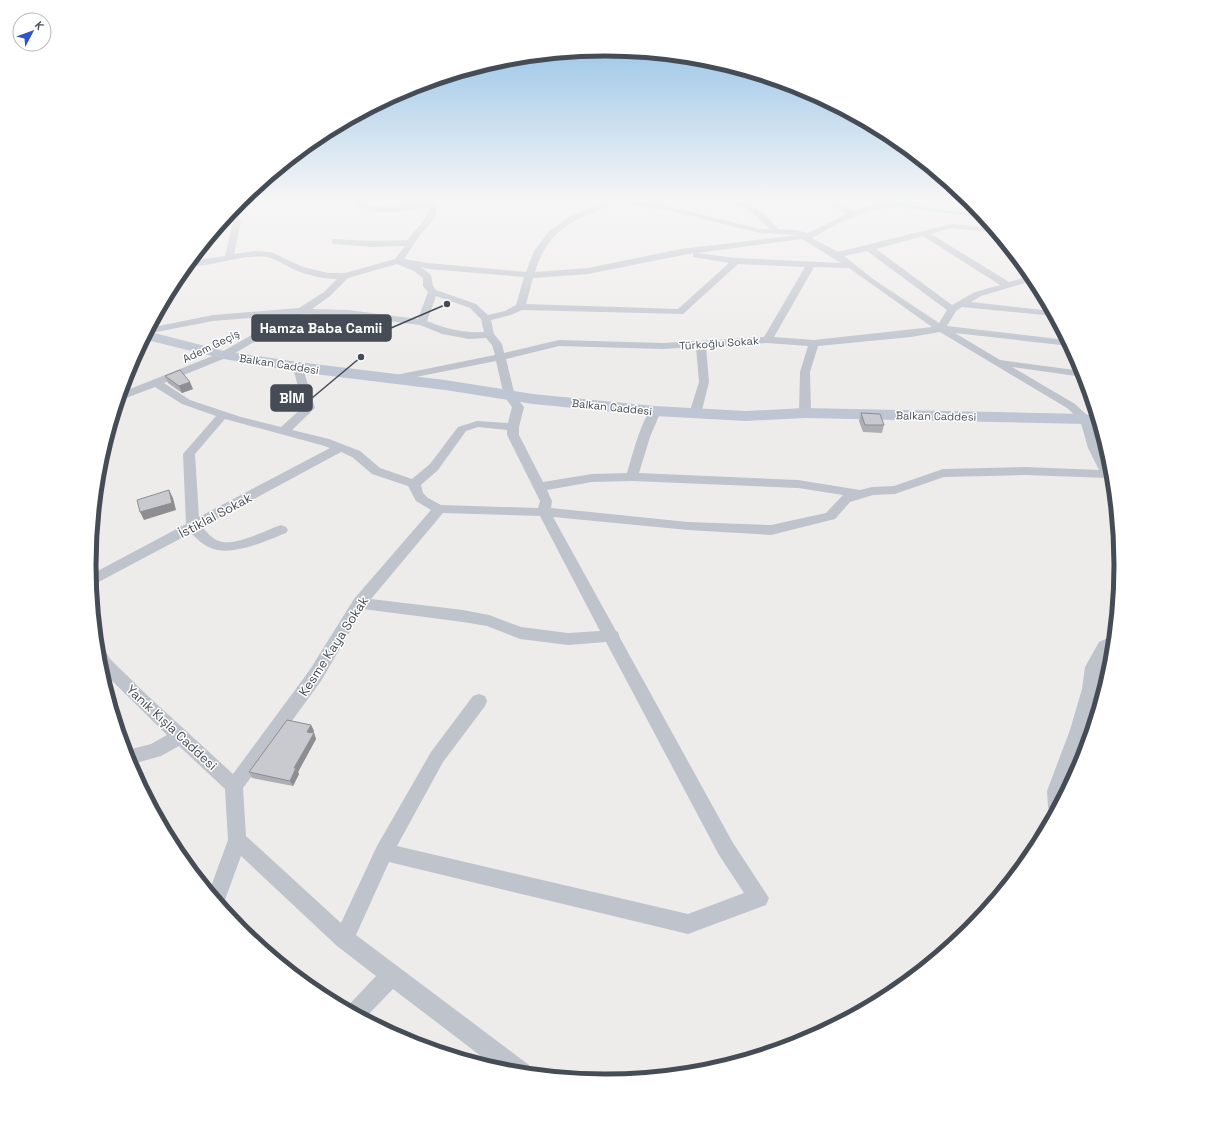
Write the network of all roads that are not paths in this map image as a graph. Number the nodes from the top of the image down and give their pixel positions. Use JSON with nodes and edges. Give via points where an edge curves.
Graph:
{"nodes":[{"id":1,"x":230,"y":253,"type":"edge"},
{"id":2,"x":405,"y":253,"type":"edge"},
{"id":3,"x":537,"y":253,"type":"edge"},
{"id":4,"x":676,"y":253,"type":"edge"},
{"id":5,"x":685,"y":253,"type":"edge"},
{"id":6,"x":844,"y":253,"type":"edge"},
{"id":7,"x":876,"y":253,"type":"edge"},
{"id":8,"x":956,"y":253,"type":"edge"},
{"id":9,"x":837,"y":254,"type":"joint"},
{"id":10,"x":229,"y":259,"type":"junction"},
{"id":11,"x":398,"y":261,"type":"junction"},
{"id":12,"x":736,"y":261,"type":"junction"},
{"id":13,"x":195,"y":263,"type":"edge"},
{"id":14,"x":811,"y":264,"type":"junction"},
{"id":15,"x":853,"y":266,"type":"junction"},
{"id":16,"x":530,"y":275,"type":"junction"},
{"id":17,"x":345,"y":276,"type":"junction"},
{"id":18,"x":1027,"y":280,"type":"edge"},
{"id":19,"x":1009,"y":286,"type":"junction"},
{"id":20,"x":433,"y":292,"type":"junction"},
{"id":21,"x":520,"y":306,"type":"junction"},
{"id":22,"x":956,"y":307,"type":"junction"},
{"id":23,"x":302,"y":311,"type":"junction"},
{"id":24,"x":1047,"y":314,"type":"edge"},
{"id":25,"x":486,"y":318,"type":"junction"},
{"id":26,"x":422,"y":322,"type":"junction"},
{"id":27,"x":940,"y":329,"type":"junction"},
{"id":28,"x":153,"y":330,"type":"edge"},
{"id":29,"x":489,"y":335,"type":"junction"},
{"id":30,"x":150,"y":336,"type":"edge"},
{"id":31,"x":767,"y":340,"type":"junction"},
{"id":32,"x":1062,"y":342,"type":"edge"},
{"id":33,"x":814,"y":343,"type":"junction"},
{"id":34,"x":701,"y":344,"type":"junction"},
{"id":35,"x":224,"y":355,"type":"junction"},
{"id":36,"x":500,"y":357,"type":"junction"},
{"id":37,"x":992,"y":362,"type":"junction"},
{"id":38,"x":298,"y":367,"type":"junction"},
{"id":39,"x":1076,"y":373,"type":"edge"},
{"id":40,"x":391,"y":379,"type":"junction"},
{"id":41,"x":158,"y":384,"type":"junction"},
{"id":42,"x":125,"y":396,"type":"edge"},
{"id":43,"x":510,"y":396,"type":"junction"},
{"id":44,"x":656,"y":411,"type":"junction"},
{"id":45,"x":805,"y":413,"type":"junction"},
{"id":46,"x":223,"y":414,"type":"junction"},
{"id":47,"x":695,"y":414,"type":"junction"},
{"id":48,"x":1091,"y":418,"type":"edge"},
{"id":49,"x":1092,"y":419,"type":"edge"},
{"id":50,"x":1093,"y":424,"type":"edge"},
{"id":51,"x":513,"y":427,"type":"junction"},
{"id":52,"x":284,"y":431,"type":"junction"},
{"id":53,"x":340,"y":448,"type":"junction"},
{"id":54,"x":1104,"y":469,"type":"edge"},
{"id":55,"x":1105,"y":474,"type":"edge"},
{"id":56,"x":632,"y":477,"type":"junction"},
{"id":57,"x":414,"y":484,"type":"junction"},
{"id":58,"x":540,"y":487,"type":"junction"},
{"id":59,"x":861,"y":494,"type":"junction"},
{"id":60,"x":440,"y":509,"type":"junction"},
{"id":61,"x":544,"y":512,"type":"junction"},
{"id":62,"x":193,"y":527,"type":"junction"},
{"id":63,"x":281,"y":530,"type":"dead end"},
{"id":64,"x":96,"y":578,"type":"edge"},
{"id":65,"x":359,"y":603,"type":"junction"},
{"id":66,"x":613,"y":636,"type":"junction"},
{"id":67,"x":1107,"y":644,"type":"edge"},
{"id":68,"x":105,"y":664,"type":"edge"},
{"id":69,"x":479,"y":701,"type":"dead end"},
{"id":70,"x":180,"y":736,"type":"junction"},
{"id":71,"x":133,"y":756,"type":"edge"},
{"id":72,"x":234,"y":786,"type":"junction"},
{"id":73,"x":1056,"y":798,"type":"edge"},
{"id":74,"x":237,"y":840,"type":"junction"},
{"id":75,"x":384,"y":852,"type":"junction"},
{"id":76,"x":218,"y":896,"type":"edge"},
{"id":77,"x":344,"y":939,"type":"junction"},
{"id":78,"x":392,"y":976,"type":"junction"},
{"id":79,"x":357,"y":1010,"type":"edge"},
{"id":80,"x":510,"y":1065,"type":"edge"}],
"edges":[{"from":1,"to":10,"type":"street"},
{"from":2,"to":11,"type":"street"},
{"from":3,"to":16,"type":"street"},
{"from":4,"to":16,"type":"street","via":[[588,271]]},
{"from":5,"to":12,"type":"street"},
{"from":6,"to":9,"type":"street"},
{"from":7,"to":22,"type":"street"},
{"from":8,"to":19,"type":"street"},
{"from":9,"to":15,"type":"street"},
{"from":10,"to":13,"type":"street"},
{"from":10,"to":17,"type":"street","via":[[255,254],[271,255],[300,269],[328,276]]},
{"from":11,"to":16,"type":"street"},
{"from":11,"to":17,"type":"street"},
{"from":11,"to":20,"type":"street","via":[[428,277],[428,286]]},
{"from":12,"to":14,"type":"street"},
{"from":12,"to":21,"type":"street","via":[[680,312]]},
{"from":14,"to":15,"type":"street"},
{"from":14,"to":31,"type":"street"},
{"from":15,"to":27,"type":"street","via":[[870,281]]},
{"from":16,"to":21,"type":"street"},
{"from":17,"to":23,"type":"street","name":"Adem Geçiş","via":[[327,294]]},
{"from":18,"to":19,"type":"street"},
{"from":19,"to":22,"type":"street","via":[[978,294]]},
{"from":20,"to":25,"type":"street","via":[[473,306]]},
{"from":20,"to":26,"type":"street"},
{"from":21,"to":25,"type":"street","via":[[508,313]]},
{"from":22,"to":24,"type":"street"},
{"from":22,"to":27,"type":"street"},
{"from":23,"to":26,"type":"street"},
{"from":23,"to":28,"type":"street","via":[[213,318]]},
{"from":23,"to":35,"type":"street","name":"Adem Geçiş"},
{"from":25,"to":29,"type":"street"},
{"from":26,"to":29,"type":"street","via":[[442,331],[469,336]]},
{"from":27,"to":32,"type":"street"},
{"from":27,"to":33,"type":"street","name":"Türkoğlu Sokak"},
{"from":27,"to":37,"type":"street"},
{"from":29,"to":36,"type":"street","via":[[497,344]]},
{"from":30,"to":35,"type":"main road","name":"Balkan Caddesi"},
{"from":31,"to":33,"type":"street","name":"Türkoğlu Sokak"},
{"from":31,"to":34,"type":"street","name":"Türkoğlu Sokak"},
{"from":33,"to":45,"type":"street","via":[[805,372]]},
{"from":34,"to":36,"type":"street","name":"Türkoğlu Sokak","via":[[663,346],[559,343]]},
{"from":34,"to":47,"type":"street","via":[[704,382]]},
{"from":35,"to":38,"type":"main road","name":"Balkan Caddesi"},
{"from":35,"to":41,"type":"street","name":"Adem Geçiş"},
{"from":36,"to":40,"type":"street","name":"Türkoğlu Sokak"},
{"from":36,"to":43,"type":"street"},
{"from":37,"to":39,"type":"street"},
{"from":37,"to":48,"type":"street"},
{"from":38,"to":40,"type":"main road","name":"Balkan Caddesi"},
{"from":38,"to":52,"type":"street","via":[[309,408]]},
{"from":40,"to":43,"type":"main road","name":"Balkan Caddesi"},
{"from":41,"to":42,"type":"street","name":"Adem Geçiş"},
{"from":41,"to":46,"type":"street","via":[[186,402]]},
{"from":43,"to":44,"type":"main road","name":"Balkan Caddesi"},
{"from":43,"to":51,"type":"street","via":[[518,407]]},
{"from":44,"to":47,"type":"main road","name":"Balkan Caddesi"},
{"from":44,"to":56,"type":"street","via":[[644,437]]},
{"from":45,"to":47,"type":"main road","name":"Balkan Caddesi","via":[[746,416]]},
{"from":45,"to":49,"type":"main road","name":"Balkan Caddesi"},
{"from":46,"to":52,"type":"street"},
{"from":46,"to":62,"type":"street","via":[[189,454]]},
{"from":50,"to":54,"type":"street","via":[[1094,448]]},
{"from":51,"to":57,"type":"street","via":[[477,424],[462,430],[434,467]]},
{"from":51,"to":58,"type":"street","via":[[513,436]]},
{"from":52,"to":53,"type":"street"},
{"from":53,"to":57,"type":"street","via":[[356,454],[376,471]]},
{"from":53,"to":62,"type":"street","name":"İstiklal Sokak"},
{"from":55,"to":59,"type":"street","via":[[1025,471],[943,473],[895,490]]},
{"from":56,"to":58,"type":"street","via":[[592,478]]},
{"from":56,"to":59,"type":"street","via":[[798,484]]},
{"from":57,"to":60,"type":"street","via":[[416,494],[426,504]]},
{"from":58,"to":61,"type":"street","via":[[546,501]]},
{"from":59,"to":61,"type":"street","via":[[845,499],[830,516],[771,530],[688,526]]},
{"from":60,"to":61,"type":"street"},
{"from":60,"to":65,"type":"street","name":"Kesme Kaya Sokak"},
{"from":61,"to":66,"type":"street"},
{"from":62,"to":63,"type":"street","via":[[218,546],[242,544]]},
{"from":62,"to":64,"type":"street","name":"İstiklal Sokak"},
{"from":65,"to":66,"type":"street","via":[[482,620],[520,633],[568,639]]},
{"from":65,"to":72,"type":"street","name":"Kesme Kaya Sokak","via":[[315,676]]},
{"from":66,"to":75,"type":"street","via":[[726,849],[760,898],[688,924]]},
{"from":67,"to":73,"type":"street","via":[[1092,667],[1090,689],[1056,791]]},
{"from":68,"to":70,"type":"street","name":"Yanık Kışla Caddesi"},
{"from":69,"to":75,"type":"street","via":[[437,757]]},
{"from":70,"to":71,"type":"street","via":[[155,751]]},
{"from":70,"to":72,"type":"street","name":"Yanık Kışla Caddesi"},
{"from":72,"to":74,"type":"street"},
{"from":74,"to":76,"type":"street"},
{"from":74,"to":77,"type":"street"},
{"from":75,"to":77,"type":"street"},
{"from":77,"to":78,"type":"street"},
{"from":78,"to":79,"type":"street"},
{"from":78,"to":80,"type":"street"}]}
